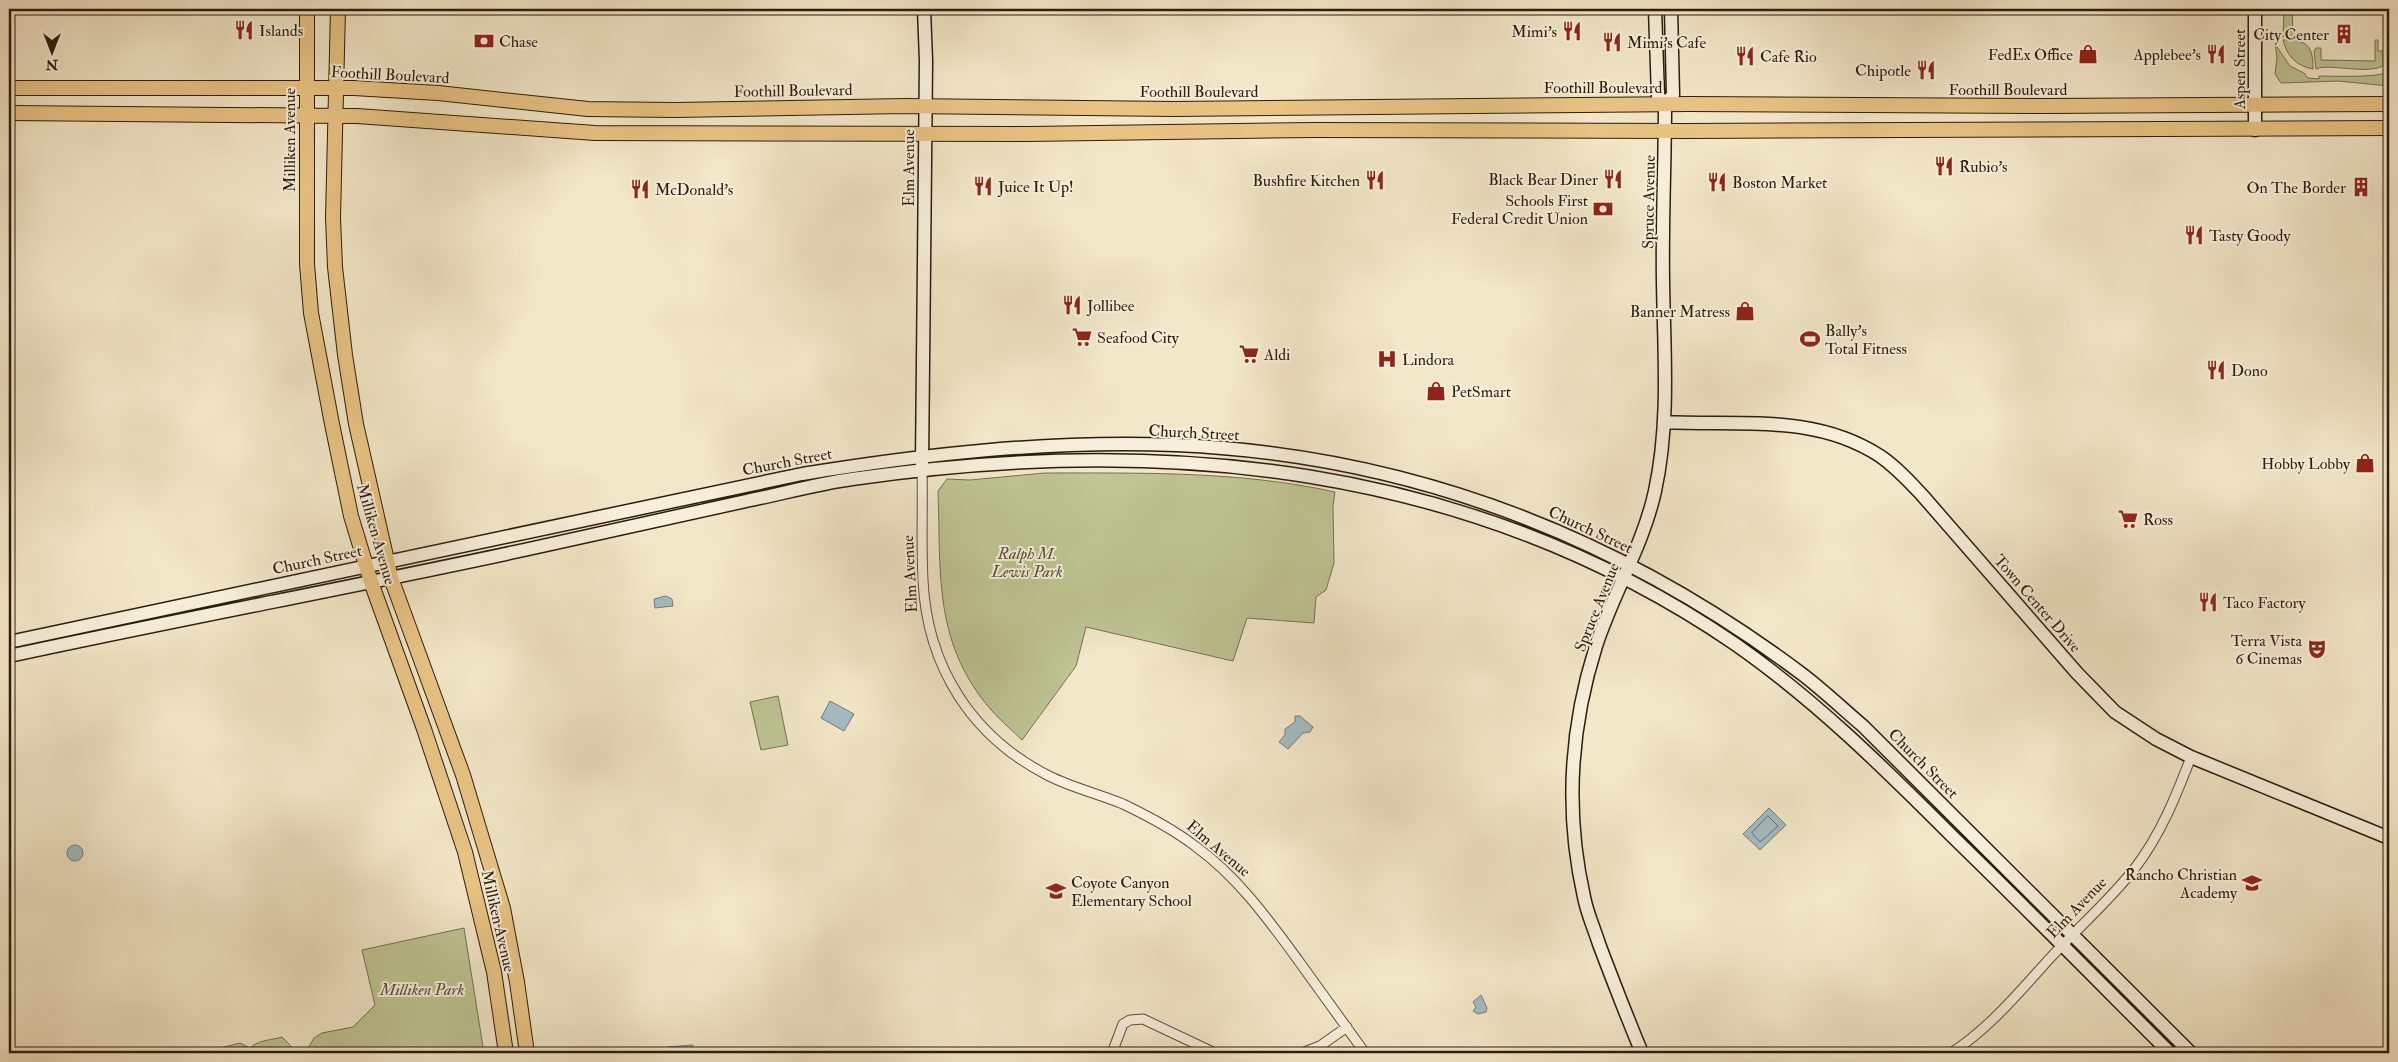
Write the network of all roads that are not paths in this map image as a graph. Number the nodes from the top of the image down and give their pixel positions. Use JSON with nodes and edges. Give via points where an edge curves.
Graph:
{"nodes":[{"id":1,"x":308,"y":9,"type":"edge"},
{"id":2,"x":338,"y":9,"type":"edge"},
{"id":3,"x":924,"y":9,"type":"edge"},
{"id":4,"x":1655,"y":9,"type":"edge"},
{"id":5,"x":1671,"y":9,"type":"edge"},
{"id":6,"x":2255,"y":9,"type":"edge"},
{"id":7,"x":9,"y":88,"type":"edge"},
{"id":8,"x":306,"y":88,"type":"junction"},
{"id":9,"x":338,"y":88,"type":"junction"},
{"id":10,"x":1664,"y":104,"type":"junction"},
{"id":11,"x":2255,"y":104,"type":"junction"},
{"id":12,"x":2389,"y":104,"type":"edge"},
{"id":13,"x":924,"y":106,"type":"junction"},
{"id":14,"x":9,"y":114,"type":"edge"},
{"id":15,"x":307,"y":116,"type":"junction"},
{"id":16,"x":336,"y":116,"type":"junction"},
{"id":17,"x":2389,"y":128,"type":"edge"},
{"id":18,"x":2255,"y":130,"type":"junction"},
{"id":19,"x":1665,"y":131,"type":"junction"},
{"id":20,"x":924,"y":134,"type":"junction"},
{"id":21,"x":1665,"y":422,"type":"junction"},
{"id":22,"x":922,"y":456,"type":"junction"},
{"id":23,"x":1352,"y":467,"type":"junction"},
{"id":24,"x":922,"y":469,"type":"junction"},
{"id":25,"x":1348,"y":482,"type":"junction"},
{"id":26,"x":386,"y":560,"type":"junction"},
{"id":27,"x":1631,"y":565,"type":"junction"},
{"id":28,"x":366,"y":566,"type":"junction"},
{"id":29,"x":391,"y":578,"type":"junction"},
{"id":30,"x":1625,"y":578,"type":"junction"},
{"id":31,"x":371,"y":582,"type":"junction"},
{"id":32,"x":9,"y":642,"type":"edge"},
{"id":33,"x":9,"y":656,"type":"edge"},
{"id":34,"x":2191,"y":757,"type":"junction"},
{"id":35,"x":2389,"y":838,"type":"edge"},
{"id":36,"x":2073,"y":935,"type":"junction"},
{"id":37,"x":2062,"y":945,"type":"junction"},
{"id":38,"x":1347,"y":1027,"type":"junction"},
{"id":39,"x":506,"y":1053,"type":"edge"},
{"id":40,"x":527,"y":1053,"type":"edge"},
{"id":41,"x":1112,"y":1053,"type":"edge"},
{"id":42,"x":1215,"y":1053,"type":"edge"},
{"id":43,"x":1302,"y":1053,"type":"edge"},
{"id":44,"x":1365,"y":1053,"type":"edge"},
{"id":45,"x":1642,"y":1053,"type":"edge"},
{"id":46,"x":1951,"y":1053,"type":"edge"},
{"id":47,"x":2170,"y":1053,"type":"edge"},
{"id":48,"x":2191,"y":1053,"type":"edge"}],
"edges":[{"from":1,"to":8,"type":"main road","name":"Milliken Avenue"},
{"from":2,"to":9,"type":"main road","name":"Milliken Avenue"},
{"from":3,"to":13,"type":"main road","name":"Elm Avenue"},
{"from":4,"to":10,"type":"main road","name":"Spruce Avenue","via":[[1658,96]]},
{"from":5,"to":10,"type":"main road","name":"Spruce Avenue","via":[[1673,95]]},
{"from":6,"to":11,"type":"main road","name":"Aspen Street"},
{"from":7,"to":8,"type":"main road","name":"Foothill Boulevard"},
{"from":8,"to":9,"type":"main road","name":"Foothill Boulevard"},
{"from":8,"to":15,"type":"main road","name":"Milliken Avenue"},
{"from":9,"to":13,"type":"main road","name":"Foothill Boulevard","via":[[438,92],[588,109]]},
{"from":9,"to":16,"type":"main road","name":"Milliken Avenue"},
{"from":10,"to":11,"type":"main road","name":"Foothill Boulevard"},
{"from":10,"to":13,"type":"main road","name":"Foothill Boulevard","via":[[1174,109]]},
{"from":10,"to":19,"type":"main road","name":"Spruce Avenue"},
{"from":11,"to":12,"type":"main road","name":"Foothill Boulevard"},
{"from":11,"to":18,"type":"main road","name":"Aspen Street"},
{"from":13,"to":20,"type":"main road","name":"Elm Avenue"},
{"from":14,"to":15,"type":"main road"},
{"from":15,"to":16,"type":"main road"},
{"from":15,"to":28,"type":"main road","name":"Milliken Avenue","via":[[306,226],[311,313],[351,516]]},
{"from":16,"to":20,"type":"main road","via":[[420,119],[580,132]]},
{"from":16,"to":26,"type":"main road","name":"Milliken Avenue","via":[[335,267],[356,424]]},
{"from":17,"to":18,"type":"main road"},
{"from":18,"to":19,"type":"main road"},
{"from":19,"to":20,"type":"main road"},
{"from":19,"to":21,"type":"main road","name":"Spruce Avenue"},
{"from":20,"to":22,"type":"main road","name":"Elm Avenue"},
{"from":21,"to":27,"type":"main road","name":"Spruce Avenue","via":[[1655,492]]},
{"from":21,"to":34,"type":"main road","name":"Town Center Drive","via":[[1799,426],[1847,439],[1881,457],[1922,495],[2096,694],[2136,727]]},
{"from":22,"to":23,"type":"main road","name":"Church Street","via":[[1011,448],[1175,445],[1242,450]]},
{"from":22,"to":24,"type":"main road","name":"Elm Avenue"},
{"from":22,"to":26,"type":"main road","name":"Church Street","via":[[802,474]]},
{"from":23,"to":25,"type":"main road"},
{"from":23,"to":27,"type":"main road","name":"Church Street","via":[[1473,498],[1537,521]]},
{"from":24,"to":25,"type":"main road","name":"Church Street","via":[[1020,462],[1160,461],[1234,465]]},
{"from":24,"to":29,"type":"main road","name":"Church Street","via":[[844,480]]},
{"from":24,"to":38,"type":"street","name":"Elm Avenue","via":[[923,581],[927,617],[936,651],[956,695],[985,730],[1028,764],[1050,776],[1123,804],[1197,847],[1245,891]]},
{"from":25,"to":30,"type":"main road","name":"Church Street","via":[[1470,514],[1543,540]]},
{"from":26,"to":28,"type":"main road","name":"Church Street"},
{"from":26,"to":29,"type":"main road","name":"Milliken Avenue"},
{"from":27,"to":30,"type":"main road","name":"Spruce Avenue"},
{"from":27,"to":36,"type":"main road","name":"Church Street","via":[[1711,612],[1805,676],[1863,726]]},
{"from":28,"to":31,"type":"main road","name":"Milliken Avenue"},
{"from":28,"to":32,"type":"main road","name":"Church Street"},
{"from":29,"to":31,"type":"main road","name":"Church Street"},
{"from":29,"to":40,"type":"main road","name":"Milliken Avenue","via":[[463,775],[503,908]]},
{"from":30,"to":37,"type":"main road","name":"Church Street","via":[[1734,644],[1812,704],[1862,747]]},
{"from":30,"to":45,"type":"main road","name":"Spruce Avenue","via":[[1597,644],[1583,689],[1572,762],[1573,830],[1587,909]]},
{"from":31,"to":33,"type":"main road","name":"Church Street"},
{"from":31,"to":39,"type":"main road","name":"Milliken Avenue","via":[[428,738],[465,852],[494,972]]},
{"from":34,"to":35,"type":"main road","name":"Town Center Drive"},
{"from":34,"to":36,"type":"street","name":"Elm Avenue","via":[[2176,799],[2135,868]]},
{"from":36,"to":37,"type":"street","name":"Elm Avenue"},
{"from":36,"to":48,"type":"main road","name":"Church Street"},
{"from":37,"to":46,"type":"street","name":"Elm Avenue","via":[[2010,1003],[1966,1044]]},
{"from":37,"to":47,"type":"main road","name":"Church Street"},
{"from":38,"to":43,"type":"street","via":[[1320,1046]]},
{"from":38,"to":44,"type":"street","name":"Elm Avenue"},
{"from":41,"to":42,"type":"street","via":[[1123,1024],[1142,1019]]}]}
